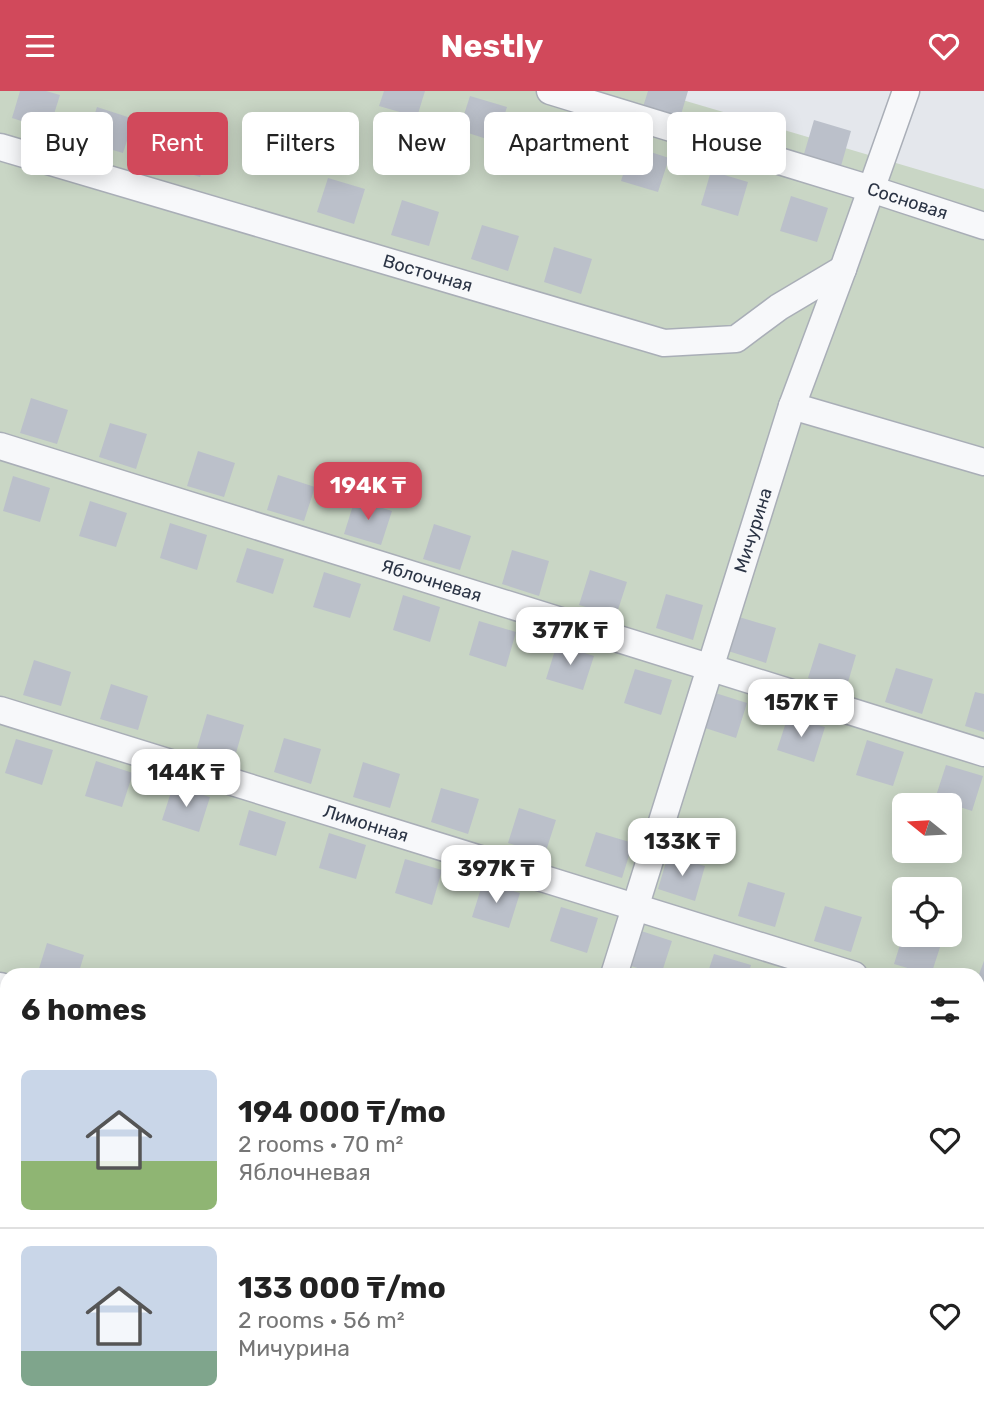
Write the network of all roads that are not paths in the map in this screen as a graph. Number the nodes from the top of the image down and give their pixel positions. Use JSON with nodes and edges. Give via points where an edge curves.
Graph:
{"nodes":[{"id":1,"x":550,"y":91,"type":"edge"},
{"id":2,"x":906,"y":91,"type":"edge"},
{"id":3,"x":0,"y":148,"type":"edge"},
{"id":4,"x":871,"y":189,"type":"junction"},
{"id":5,"x":984,"y":226,"type":"edge"},
{"id":6,"x":843,"y":269,"type":"junction"},
{"id":7,"x":792,"y":406,"type":"junction"},
{"id":8,"x":0,"y":446,"type":"edge"},
{"id":9,"x":984,"y":462,"type":"edge"},
{"id":10,"x":710,"y":668,"type":"junction"},
{"id":11,"x":0,"y":710,"type":"edge"},
{"id":12,"x":984,"y":753,"type":"edge"},
{"id":13,"x":636,"y":908,"type":"junction"},
{"id":14,"x":616,"y":968,"type":"edge"},
{"id":15,"x":830,"y":968,"type":"edge"}],
"edges":[{"from":1,"to":4,"type":"street","name":"Сосновая"},
{"from":2,"to":4,"type":"street","name":"Мичурина"},
{"from":3,"to":6,"type":"street","name":"Восточная","via":[[664,343],[736,339]]},
{"from":4,"to":5,"type":"street","name":"Сосновая"},
{"from":4,"to":6,"type":"street","name":"Мичурина"},
{"from":6,"to":7,"type":"street","name":"Мичурина"},
{"from":7,"to":9,"type":"street"},
{"from":7,"to":10,"type":"street","name":"Мичурина"},
{"from":8,"to":10,"type":"street","name":"Яблочневая"},
{"from":10,"to":12,"type":"street","name":"Яблочневая"},
{"from":10,"to":13,"type":"street","name":"Мичурина"},
{"from":11,"to":13,"type":"street","name":"Лимонная"},
{"from":13,"to":14,"type":"street","name":"Мичурина"},
{"from":13,"to":15,"type":"street","name":"Лимонная"}]}
